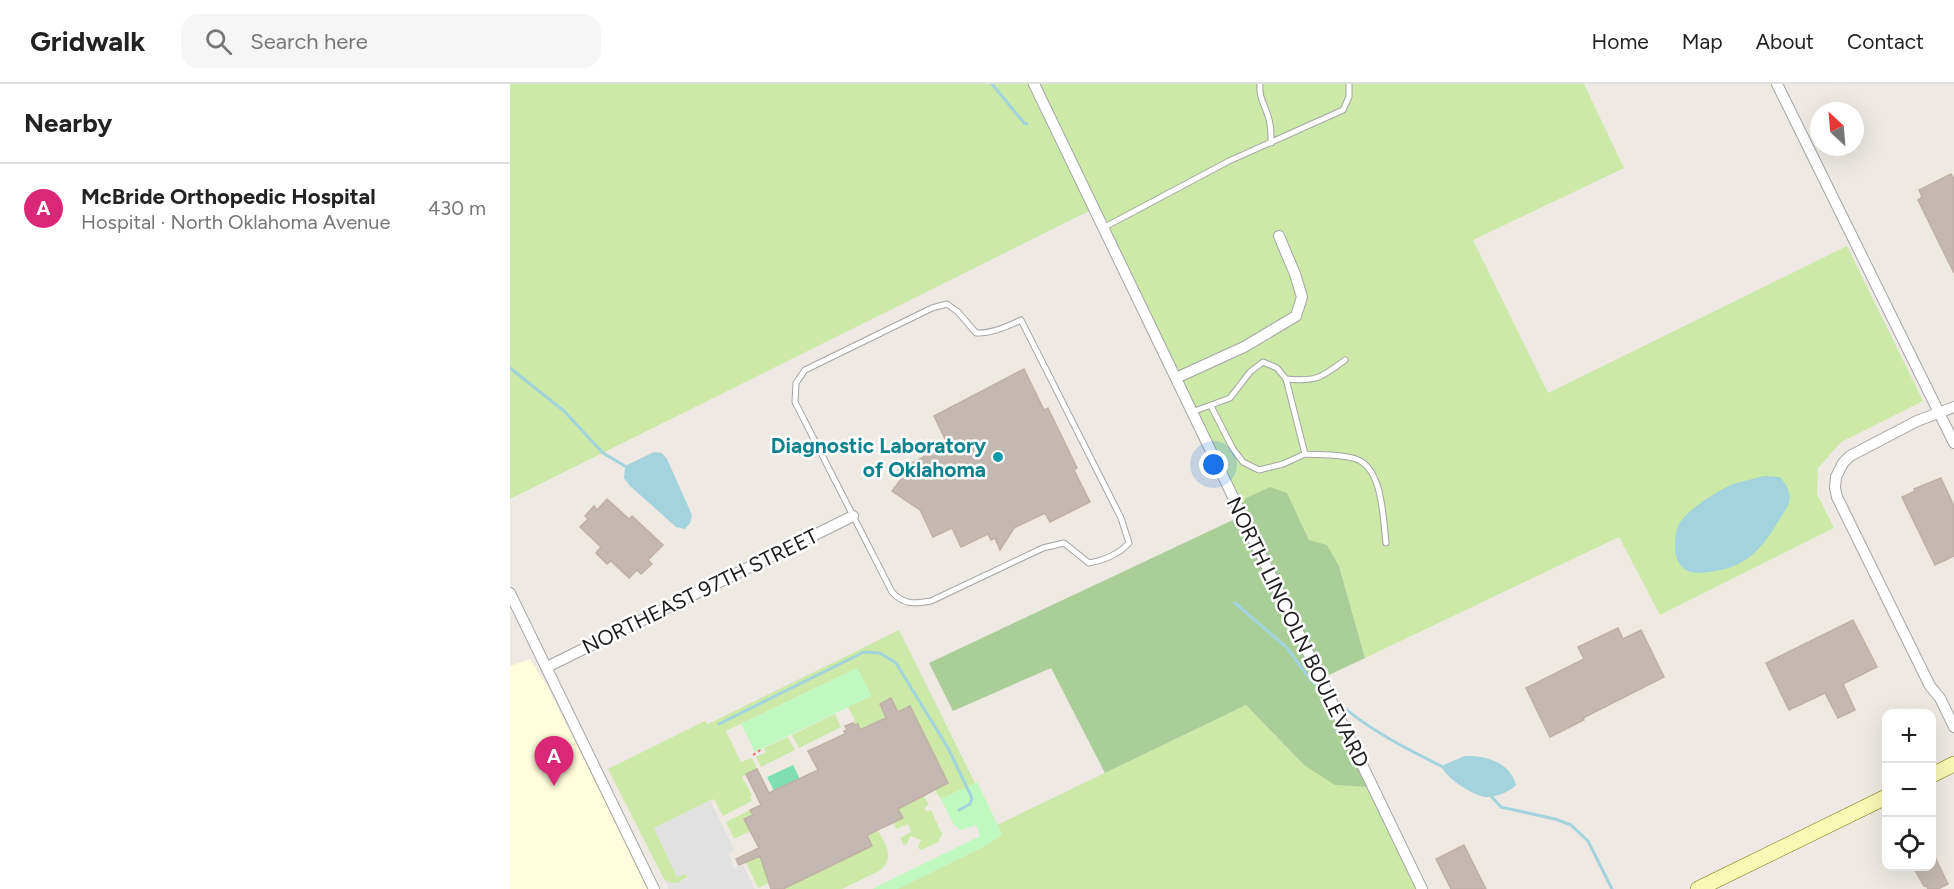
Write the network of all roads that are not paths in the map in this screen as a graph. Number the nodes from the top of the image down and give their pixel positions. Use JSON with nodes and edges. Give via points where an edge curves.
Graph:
{"nodes":[{"id":1,"x":1034,"y":84,"type":"edge"},
{"id":2,"x":1260,"y":84,"type":"edge"},
{"id":3,"x":1350,"y":84,"type":"edge"},
{"id":4,"x":1779,"y":84,"type":"edge"},
{"id":5,"x":1271,"y":143,"type":"junction"},
{"id":6,"x":1103,"y":228,"type":"junction"},
{"id":7,"x":1279,"y":236,"type":"dead end"},
{"id":8,"x":1345,"y":360,"type":"dead end"},
{"id":9,"x":1176,"y":378,"type":"junction"},
{"id":10,"x":1286,"y":379,"type":"junction"},
{"id":11,"x":1211,"y":406,"type":"junction"},
{"id":12,"x":1954,"y":407,"type":"edge"},
{"id":13,"x":1192,"y":412,"type":"junction"},
{"id":14,"x":1940,"y":414,"type":"junction"},
{"id":15,"x":1954,"y":443,"type":"edge"},
{"id":16,"x":1305,"y":454,"type":"junction"},
{"id":17,"x":853,"y":516,"type":"junction"},
{"id":18,"x":1386,"y":543,"type":"dead end"},
{"id":19,"x":510,"y":593,"type":"edge"},
{"id":20,"x":547,"y":667,"type":"junction"},
{"id":21,"x":1954,"y":727,"type":"edge"},
{"id":22,"x":1954,"y":764,"type":"edge"},
{"id":23,"x":1936,"y":773,"type":"edge"},
{"id":24,"x":1882,"y":799,"type":"edge"},
{"id":25,"x":654,"y":889,"type":"edge"},
{"id":26,"x":1422,"y":889,"type":"edge"},
{"id":27,"x":1698,"y":889,"type":"edge"}],
"edges":[{"from":1,"to":6,"type":"street","name":"NORTH LINCOLN BOULEVARD"},
{"from":2,"to":5,"type":"lane"},
{"from":3,"to":5,"type":"lane","via":[[1343,110]]},
{"from":4,"to":14,"type":"street"},
{"from":5,"to":6,"type":"lane"},
{"from":6,"to":9,"type":"street","name":"NORTH LINCOLN BOULEVARD"},
{"from":7,"to":9,"type":"street","via":[[1302,297],[1296,316],[1244,347]]},
{"from":8,"to":10,"type":"lane","via":[[1308,382]]},
{"from":9,"to":13,"type":"street","name":"NORTH LINCOLN BOULEVARD"},
{"from":10,"to":11,"type":"lane","via":[[1277,368],[1263,362],[1230,398]]},
{"from":10,"to":16,"type":"lane"},
{"from":11,"to":13,"type":"lane"},
{"from":11,"to":16,"type":"lane","via":[[1243,462],[1259,470]]},
{"from":12,"to":14,"type":"street"},
{"from":13,"to":26,"type":"street","name":"NORTH LINCOLN BOULEVARD"},
{"from":14,"to":15,"type":"street"},
{"from":14,"to":21,"type":"street","via":[[1917,421],[1850,456],[1836,477],[1835,488],[1930,686]]},
{"from":16,"to":18,"type":"lane","via":[[1357,459],[1370,466],[1379,493]]},
{"from":17,"to":17,"type":"lane","via":[[795,402],[796,383],[805,370],[947,304],[976,333],[1021,320],[1121,518],[1129,543],[1105,560],[1089,563],[1064,543],[1043,548],[930,601],[913,604],[901,601],[892,592]]},
{"from":17,"to":20,"type":"street","name":"NORTHEAST 97TH STREET"},
{"from":19,"to":20,"type":"street"},
{"from":20,"to":25,"type":"street"},
{"from":22,"to":23,"type":"main road"},
{"from":24,"to":27,"type":"main road"}]}
